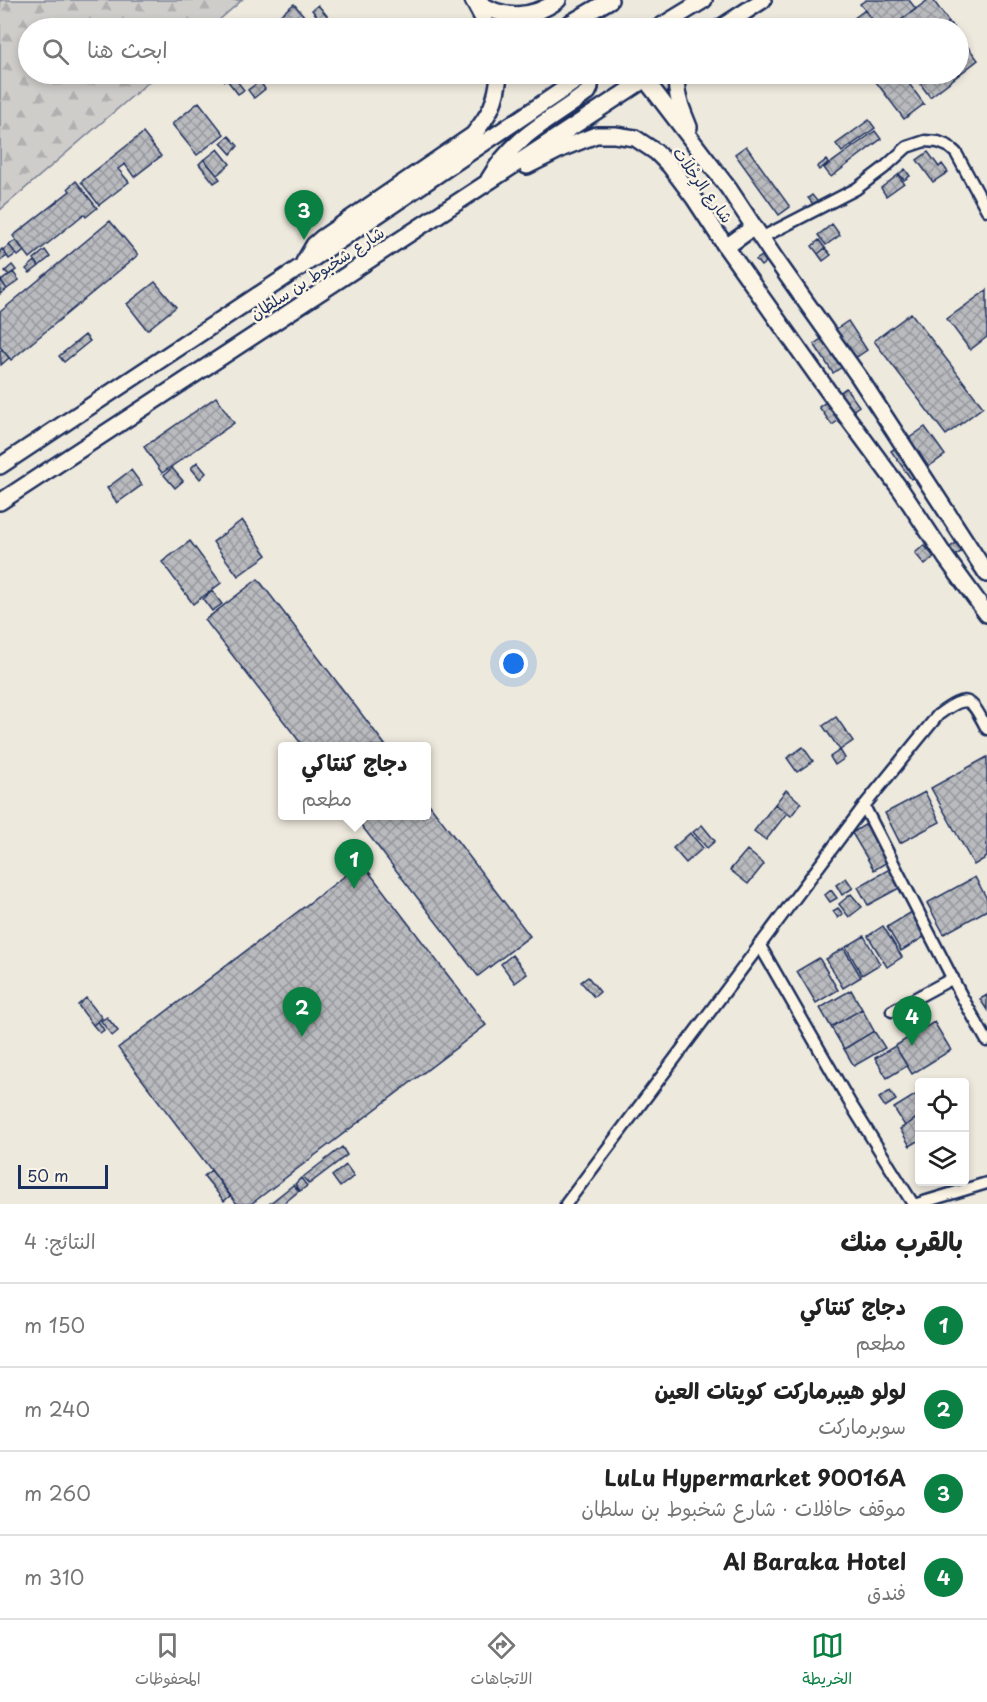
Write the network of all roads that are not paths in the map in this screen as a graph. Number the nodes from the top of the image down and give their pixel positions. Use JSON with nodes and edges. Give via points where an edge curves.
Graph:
{"nodes":[{"id":1,"x":475,"y":0,"type":"edge"},
{"id":2,"x":558,"y":0,"type":"edge"},
{"id":3,"x":610,"y":0,"type":"edge"},
{"id":4,"x":704,"y":0,"type":"edge"},
{"id":5,"x":763,"y":0,"type":"edge"},
{"id":6,"x":483,"y":18,"type":"edge"},
{"id":7,"x":579,"y":18,"type":"edge"},
{"id":8,"x":674,"y":18,"type":"edge"},
{"id":9,"x":736,"y":18,"type":"edge"},
{"id":10,"x":498,"y":84,"type":"edge"},
{"id":11,"x":501,"y":84,"type":"edge"},
{"id":12,"x":569,"y":84,"type":"edge"},
{"id":13,"x":590,"y":84,"type":"edge"},
{"id":14,"x":637,"y":84,"type":"edge"},
{"id":15,"x":654,"y":84,"type":"edge"},
{"id":16,"x":676,"y":84,"type":"edge"},
{"id":17,"x":498,"y":90,"type":"junction"},
{"id":18,"x":697,"y":146,"type":"junction"},
{"id":19,"x":486,"y":184,"type":"junction"},
{"id":20,"x":987,"y":210,"type":"edge"},
{"id":21,"x":757,"y":233,"type":"junction"},
{"id":22,"x":726,"y":247,"type":"junction"},
{"id":23,"x":302,"y":266,"type":"junction"},
{"id":24,"x":0,"y":466,"type":"edge"},
{"id":25,"x":0,"y":502,"type":"edge"},
{"id":26,"x":987,"y":574,"type":"edge"},
{"id":27,"x":987,"y":614,"type":"edge"},
{"id":28,"x":987,"y":729,"type":"edge"},
{"id":29,"x":864,"y":806,"type":"junction"},
{"id":30,"x":759,"y":944,"type":"junction"},
{"id":31,"x":953,"y":978,"type":"junction"},
{"id":32,"x":892,"y":1011,"type":"dead end"},
{"id":33,"x":987,"y":1041,"type":"edge"},
{"id":34,"x":987,"y":1184,"type":"edge"},
{"id":35,"x":566,"y":1204,"type":"edge"},
{"id":36,"x":915,"y":1204,"type":"edge"}],
"edges":[{"from":1,"to":2,"type":"main road","via":[[490,9],[514,15],[539,12]]},
{"from":1,"to":6,"type":"main road"},
{"from":3,"to":7,"type":"main road"},
{"from":4,"to":8,"type":"main road"},
{"from":5,"to":9,"type":"main road"},
{"from":10,"to":17,"type":"main road"},
{"from":11,"to":17,"type":"main road"},
{"from":12,"to":23,"type":"main road","name":"شارع شخبوط بن سلطان"},
{"from":13,"to":19,"type":"main road","via":[[588,92],[516,143]]},
{"from":14,"to":19,"type":"main road","name":"شارع شخبوط بن سلطان"},
{"from":15,"to":18,"type":"main road","name":"شارع الرِحْلاَت"},
{"from":16,"to":18,"type":"main road"},
{"from":17,"to":23,"type":"main road","via":[[488,115],[473,135],[322,238],[308,252]]},
{"from":18,"to":21,"type":"main road","name":"شارع الرِحْلاَت"},
{"from":19,"to":22,"type":"main road","name":"شارع الرِحْلاَت","via":[[596,135],[635,138],[670,166]]},
{"from":19,"to":25,"type":"main road","name":"شارع شخبوط بن سلطان"},
{"from":20,"to":21,"type":"street","via":[[956,153],[938,142],[925,141],[907,147],[856,189]]},
{"from":21,"to":22,"type":"main road"},
{"from":21,"to":26,"type":"main road","name":"شارع الرِحْلاَت","via":[[870,393]]},
{"from":22,"to":27,"type":"main road","name":"شارع الرِحْلاَت"},
{"from":23,"to":24,"type":"main road","name":"شارع شخبوط بن سلطان"},
{"from":28,"to":29,"type":"street","via":[[974,704],[952,704],[938,715]]},
{"from":29,"to":30,"type":"street"},
{"from":29,"to":31,"type":"street"},
{"from":30,"to":35,"type":"street"},
{"from":30,"to":36,"type":"street","via":[[850,1103]]},
{"from":31,"to":32,"type":"street"},
{"from":31,"to":33,"type":"street"},
{"from":34,"to":36,"type":"street"}]}
